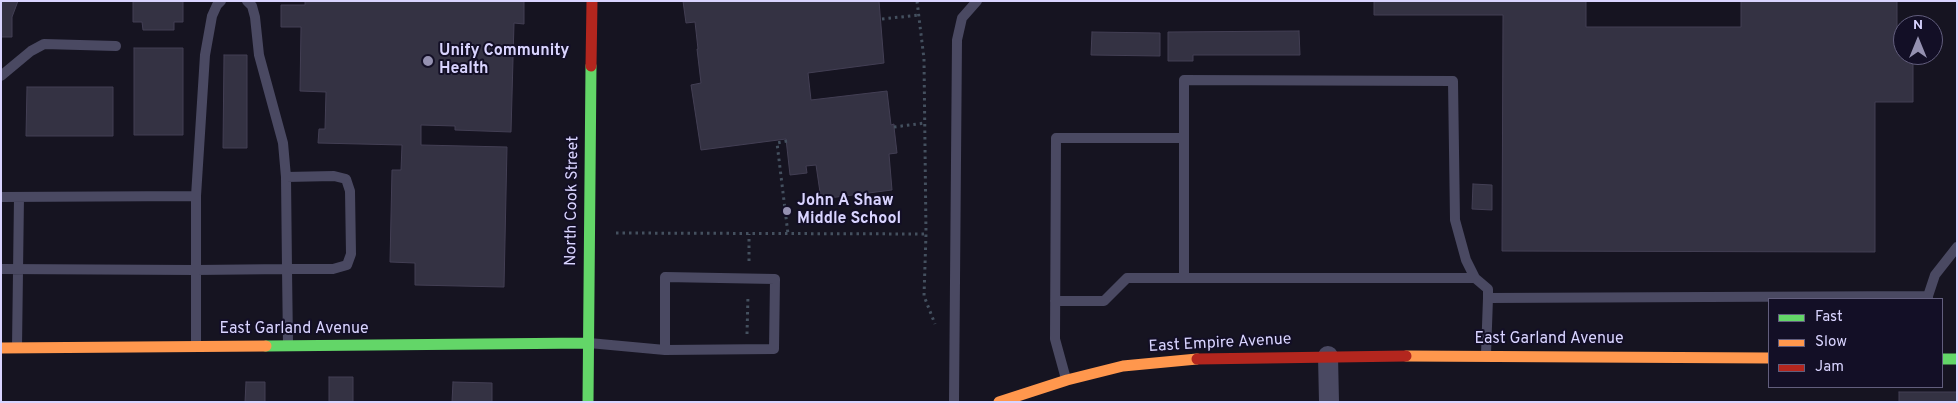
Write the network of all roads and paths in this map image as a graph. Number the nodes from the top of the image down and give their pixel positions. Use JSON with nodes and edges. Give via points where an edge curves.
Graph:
{"nodes":[{"id":1,"x":221,"y":1,"type":"edge"},
{"id":2,"x":247,"y":1,"type":"edge"},
{"id":3,"x":592,"y":1,"type":"edge"},
{"id":4,"x":917,"y":1,"type":"edge"},
{"id":5,"x":977,"y":1,"type":"edge"},
{"id":6,"x":919,"y":14,"type":"junction"},
{"id":7,"x":882,"y":19,"type":"dead end"},
{"id":8,"x":116,"y":46,"type":"dead end"},
{"id":9,"x":1,"y":76,"type":"edge"},
{"id":10,"x":925,"y":123,"type":"junction"},
{"id":11,"x":894,"y":127,"type":"dead end"},
{"id":12,"x":1184,"y":138,"type":"junction"},
{"id":13,"x":787,"y":141,"type":"dead end"},
{"id":14,"x":286,"y":176,"type":"junction"},
{"id":15,"x":196,"y":196,"type":"junction"},
{"id":16,"x":1,"y":197,"type":"edge"},
{"id":17,"x":19,"y":197,"type":"junction"},
{"id":18,"x":615,"y":233,"type":"dead end"},
{"id":19,"x":788,"y":234,"type":"junction"},
{"id":20,"x":926,"y":234,"type":"junction"},
{"id":21,"x":1957,"y":247,"type":"edge"},
{"id":22,"x":1,"y":269,"type":"edge"},
{"id":23,"x":19,"y":269,"type":"junction"},
{"id":24,"x":287,"y":269,"type":"junction"},
{"id":25,"x":196,"y":270,"type":"junction"},
{"id":26,"x":1184,"y":278,"type":"junction"},
{"id":27,"x":1475,"y":278,"type":"junction"},
{"id":28,"x":1488,"y":298,"type":"junction"},
{"id":29,"x":1928,"y":298,"type":"edge"},
{"id":30,"x":1055,"y":300,"type":"junction"},
{"id":31,"x":935,"y":330,"type":"dead end"},
{"id":32,"x":588,"y":343,"type":"junction"},
{"id":33,"x":288,"y":346,"type":"junction"},
{"id":34,"x":196,"y":347,"type":"junction"},
{"id":35,"x":1,"y":348,"type":"edge"},
{"id":36,"x":17,"y":348,"type":"junction"},
{"id":37,"x":665,"y":350,"type":"junction"},
{"id":38,"x":1328,"y":356,"type":"junction"},
{"id":39,"x":1486,"y":356,"type":"junction"},
{"id":40,"x":1768,"y":358,"type":"edge"},
{"id":41,"x":1943,"y":359,"type":"edge"},
{"id":42,"x":1957,"y":359,"type":"edge"},
{"id":43,"x":1067,"y":380,"type":"junction"},
{"id":44,"x":588,"y":402,"type":"edge"},
{"id":45,"x":954,"y":402,"type":"edge"},
{"id":46,"x":999,"y":402,"type":"edge"},
{"id":47,"x":1329,"y":402,"type":"edge"}],
"edges":[{"from":1,"to":15,"type":"lane","via":[[212,16],[205,55]]},
{"from":2,"to":14,"type":"lane","via":[[255,17],[259,55],[283,143]]},
{"from":3,"to":32,"type":"street","name":"North Cook Street"},
{"from":4,"to":6,"type":"path"},
{"from":5,"to":45,"type":"lane","via":[[962,18],[957,40]]},
{"from":6,"to":7,"type":"path"},
{"from":6,"to":10,"type":"path","via":[[924,59]]},
{"from":8,"to":9,"type":"lane","via":[[44,44]]},
{"from":10,"to":11,"type":"path"},
{"from":10,"to":20,"type":"path"},
{"from":12,"to":26,"type":"lane"},
{"from":12,"to":27,"type":"lane","via":[[1184,80],[1453,81],[1455,220],[1466,260]]},
{"from":12,"to":30,"type":"lane","via":[[1056,138]]},
{"from":13,"to":19,"type":"path","via":[[777,143]]},
{"from":14,"to":24,"type":"lane"},
{"from":14,"to":24,"type":"lane","via":[[346,179],[350,191],[351,254],[347,265],[333,269]]},
{"from":15,"to":17,"type":"lane"},
{"from":15,"to":25,"type":"lane"},
{"from":16,"to":17,"type":"lane"},
{"from":17,"to":23,"type":"lane"},
{"from":18,"to":19,"type":"path"},
{"from":19,"to":20,"type":"path"},
{"from":20,"to":31,"type":"path","via":[[924,296],[935,320]]},
{"from":21,"to":29,"type":"lane","via":[[1936,275]]},
{"from":22,"to":23,"type":"lane"},
{"from":23,"to":25,"type":"lane"},
{"from":23,"to":36,"type":"lane"},
{"from":24,"to":25,"type":"lane"},
{"from":24,"to":33,"type":"lane"},
{"from":25,"to":34,"type":"lane"},
{"from":26,"to":27,"type":"lane"},
{"from":26,"to":30,"type":"lane","via":[[1127,278],[1104,300]]},
{"from":27,"to":28,"type":"lane","via":[[1488,290]]},
{"from":28,"to":29,"type":"lane"},
{"from":28,"to":39,"type":"lane"},
{"from":30,"to":43,"type":"lane","via":[[1055,339]]},
{"from":32,"to":33,"type":"street","name":"East Garland Avenue"},
{"from":32,"to":37,"type":"lane"},
{"from":32,"to":44,"type":"street","name":"North Cook Street"},
{"from":33,"to":34,"type":"street","name":"East Garland Avenue"},
{"from":34,"to":36,"type":"street","name":"East Garland Avenue"},
{"from":35,"to":36,"type":"street","name":"East Garland Avenue"},
{"from":37,"to":37,"type":"lane","via":[[774,349],[775,279],[664,277]]},
{"from":38,"to":39,"type":"street","name":"East Garland Avenue"},
{"from":38,"to":43,"type":"street","name":"East Empire Avenue","via":[[1181,359],[1122,366]]},
{"from":38,"to":47,"type":"street"},
{"from":39,"to":40,"type":"street","name":"East Garland Avenue"},
{"from":41,"to":42,"type":"street"},
{"from":43,"to":46,"type":"street","name":"East Empire Avenue"}]}
